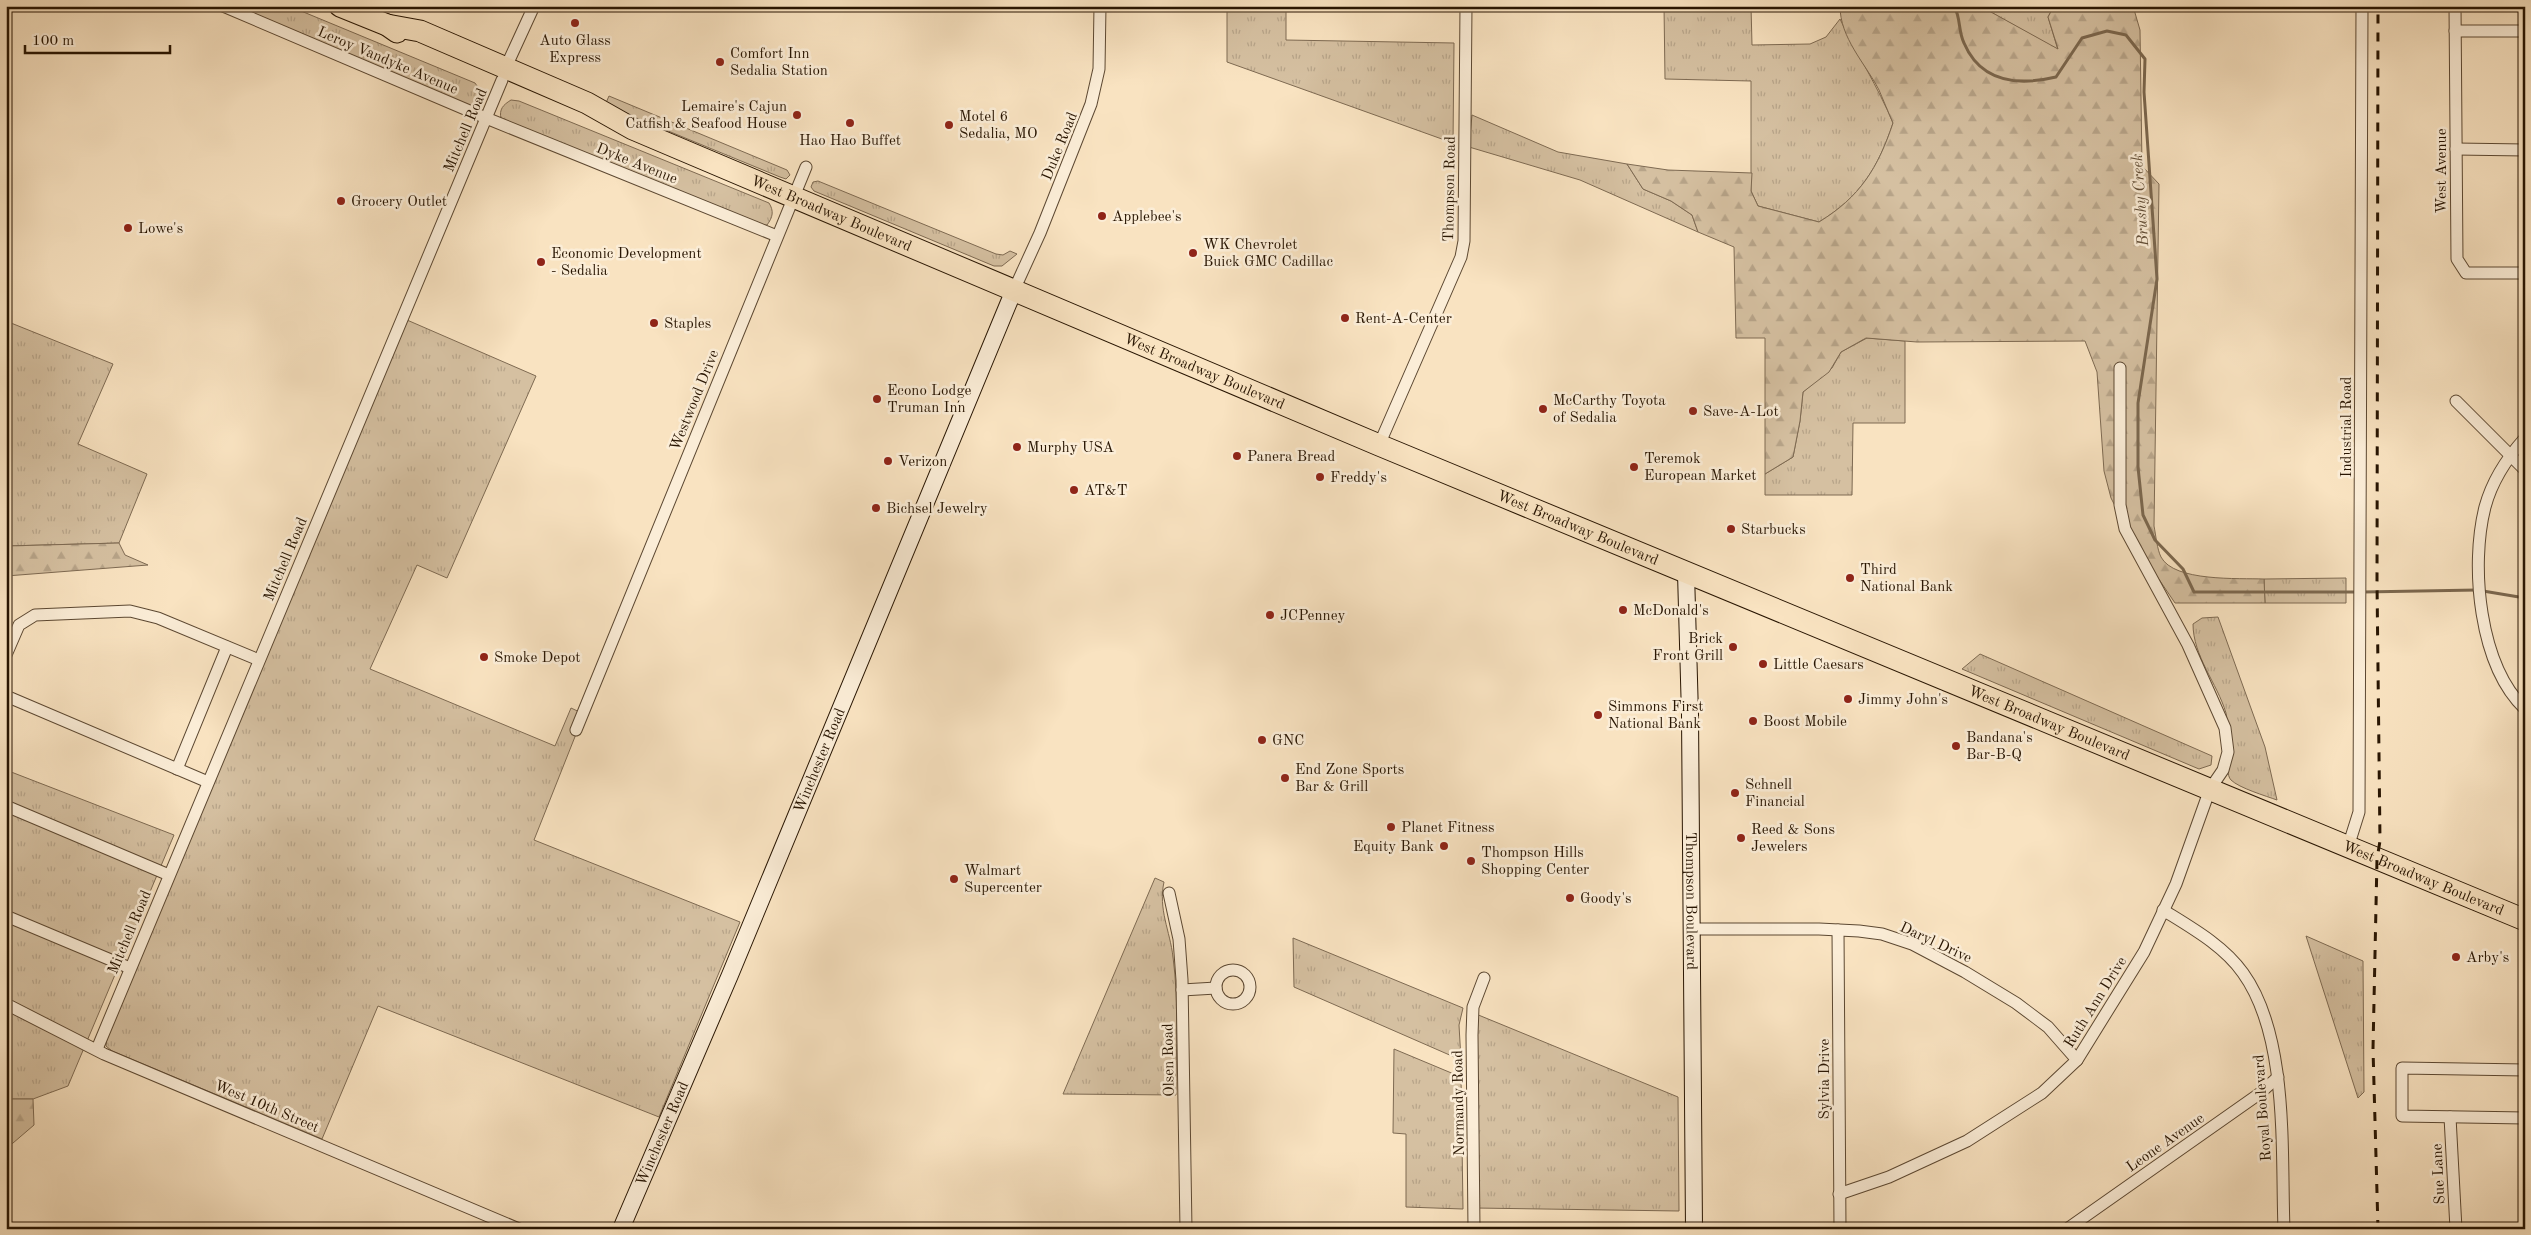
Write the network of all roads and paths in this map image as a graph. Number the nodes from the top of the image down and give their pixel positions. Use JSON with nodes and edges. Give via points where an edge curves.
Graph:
{"nodes":[{"id":1,"x":223,"y":6,"type":"edge"},
{"id":2,"x":340,"y":6,"type":"edge"},
{"id":3,"x":534,"y":6,"type":"edge"},
{"id":4,"x":1100,"y":6,"type":"edge"},
{"id":5,"x":1466,"y":6,"type":"edge"},
{"id":6,"x":2362,"y":6,"type":"edge"},
{"id":7,"x":2455,"y":6,"type":"edge"},
{"id":8,"x":2455,"y":31,"type":"junction"},
{"id":9,"x":2525,"y":31,"type":"edge"},
{"id":10,"x":504,"y":74,"type":"junction"},
{"id":11,"x":486,"y":118,"type":"junction"},
{"id":12,"x":2456,"y":149,"type":"junction"},
{"id":13,"x":2525,"y":150,"type":"edge"},
{"id":14,"x":806,"y":167,"type":"dead end"},
{"id":15,"x":793,"y":197,"type":"junction"},
{"id":16,"x":777,"y":236,"type":"junction"},
{"id":17,"x":2525,"y":274,"type":"edge"},
{"id":18,"x":1014,"y":290,"type":"junction"},
{"id":19,"x":2120,"y":368,"type":"dead end"},
{"id":20,"x":2456,"y":401,"type":"dead end"},
{"id":21,"x":2525,"y":438,"type":"edge"},
{"id":22,"x":1379,"y":445,"type":"junction"},
{"id":23,"x":2509,"y":456,"type":"junction"},
{"id":24,"x":2525,"y":470,"type":"edge"},
{"id":25,"x":1686,"y":573,"type":"junction"},
{"id":26,"x":227,"y":647,"type":"junction"},
{"id":27,"x":6,"y":656,"type":"edge"},
{"id":28,"x":259,"y":660,"type":"junction"},
{"id":29,"x":6,"y":696,"type":"edge"},
{"id":30,"x":2525,"y":709,"type":"edge"},
{"id":31,"x":576,"y":730,"type":"dead end"},
{"id":32,"x":177,"y":769,"type":"junction"},
{"id":33,"x":208,"y":782,"type":"junction"},
{"id":34,"x":2210,"y":789,"type":"junction"},
{"id":35,"x":6,"y":806,"type":"edge"},
{"id":36,"x":2348,"y":847,"type":"junction"},
{"id":37,"x":169,"y":875,"type":"junction"},
{"id":38,"x":1169,"y":893,"type":"dead end"},
{"id":39,"x":2163,"y":910,"type":"junction"},
{"id":40,"x":6,"y":916,"type":"edge"},
{"id":41,"x":2525,"y":920,"type":"edge"},
{"id":42,"x":1691,"y":929,"type":"junction"},
{"id":43,"x":1838,"y":930,"type":"junction"},
{"id":44,"x":130,"y":968,"type":"junction"},
{"id":45,"x":1484,"y":978,"type":"dead end"},
{"id":46,"x":1216,"y":988,"type":"dead end"},
{"id":47,"x":1182,"y":990,"type":"junction"},
{"id":48,"x":6,"y":1004,"type":"edge"},
{"id":49,"x":96,"y":1049,"type":"junction"},
{"id":50,"x":2077,"y":1060,"type":"junction"},
{"id":51,"x":2525,"y":1070,"type":"edge"},
{"id":52,"x":2278,"y":1077,"type":"junction"},
{"id":53,"x":2450,"y":1117,"type":"junction"},
{"id":54,"x":2525,"y":1118,"type":"edge"},
{"id":55,"x":1839,"y":1194,"type":"junction"},
{"id":56,"x":2081,"y":1225,"type":"edge"},
{"id":57,"x":519,"y":1229,"type":"edge"},
{"id":58,"x":621,"y":1229,"type":"edge"},
{"id":59,"x":1186,"y":1229,"type":"edge"},
{"id":60,"x":1474,"y":1229,"type":"edge"},
{"id":61,"x":1694,"y":1229,"type":"edge"},
{"id":62,"x":1840,"y":1229,"type":"edge"},
{"id":63,"x":2068,"y":1229,"type":"edge"},
{"id":64,"x":2284,"y":1229,"type":"edge"},
{"id":65,"x":2456,"y":1229,"type":"edge"}],
"edges":[{"from":1,"to":11,"type":"street","name":"Leroy Vandyke Avenue"},
{"from":2,"to":10,"type":"highway","name":"West Broadway Boulevard","via":[[387,25],[415,45]]},
{"from":3,"to":10,"type":"street","name":"Mitchell Road"},
{"from":4,"to":18,"type":"street","name":"Duke Road","via":[[1099,69],[1095,93]]},
{"from":5,"to":22,"type":"street","name":"Thompson Road","via":[[1464,241],[1461,257]]},
{"from":6,"to":36,"type":"street","name":"Industrial Road","via":[[2359,812]]},
{"from":7,"to":8,"type":"street","name":"West Avenue"},
{"from":8,"to":9,"type":"street"},
{"from":8,"to":12,"type":"street","name":"West Avenue"},
{"from":10,"to":11,"type":"street","name":"Mitchell Road"},
{"from":10,"to":15,"type":"highway","name":"West Broadway Boulevard","via":[[583,115],[633,129]]},
{"from":11,"to":16,"type":"street","name":"Dyke Avenue"},
{"from":11,"to":28,"type":"street","name":"Mitchell Road"},
{"from":12,"to":13,"type":"street"},
{"from":12,"to":17,"type":"street","name":"West Avenue","via":[[2457,259],[2460,266],[2466,273]]},
{"from":14,"to":15,"type":"street","name":"Westwood Drive"},
{"from":15,"to":16,"type":"street","name":"Westwood Drive"},
{"from":15,"to":18,"type":"highway","name":"West Broadway Boulevard"},
{"from":16,"to":31,"type":"street","name":"Westwood Drive"},
{"from":18,"to":22,"type":"highway","name":"West Broadway Boulevard"},
{"from":18,"to":58,"type":"street","name":"Winchester Road"},
{"from":19,"to":34,"type":"street","name":"Ruth Ann Drive","via":[[2120,505],[2125,529],[2188,645],[2225,728],[2228,752],[2223,770]]},
{"from":20,"to":23,"type":"street"},
{"from":21,"to":23,"type":"street"},
{"from":22,"to":25,"type":"highway","name":"West Broadway Boulevard"},
{"from":23,"to":24,"type":"street"},
{"from":23,"to":30,"type":"street","via":[[2485,507],[2478,560],[2479,580],[2488,635],[2497,665],[2506,686]]},
{"from":25,"to":34,"type":"highway","name":"West Broadway Boulevard"},
{"from":25,"to":42,"type":"street","name":"Thompson Boulevard"},
{"from":26,"to":27,"type":"street","via":[[158,618],[130,611],[30,617],[19,624]]},
{"from":26,"to":28,"type":"street"},
{"from":26,"to":32,"type":"street"},
{"from":28,"to":33,"type":"street","name":"Mitchell Road"},
{"from":29,"to":32,"type":"street"},
{"from":32,"to":33,"type":"street"},
{"from":33,"to":37,"type":"street","name":"Mitchell Road"},
{"from":34,"to":36,"type":"highway","name":"West Broadway Boulevard"},
{"from":34,"to":39,"type":"street","name":"Ruth Ann Drive","via":[[2176,884]]},
{"from":35,"to":37,"type":"street"},
{"from":36,"to":41,"type":"highway","name":"West Broadway Boulevard"},
{"from":37,"to":44,"type":"street","name":"Mitchell Road"},
{"from":38,"to":47,"type":"street","name":"Olsen Road","via":[[1179,939]]},
{"from":39,"to":50,"type":"street","name":"Ruth Ann Drive","via":[[2144,952]]},
{"from":39,"to":52,"type":"street","name":"Royal Boulevard","via":[[2204,936],[2244,974],[2268,1024]]},
{"from":40,"to":44,"type":"street"},
{"from":42,"to":43,"type":"street","name":"Daryl Drive"},
{"from":42,"to":61,"type":"street","name":"Thompson Boulevard"},
{"from":43,"to":50,"type":"street","name":"Daryl Drive","via":[[1882,934],[1912,944],[1966,972],[2048,1027]]},
{"from":43,"to":55,"type":"street","name":"Sylvia Drive"},
{"from":44,"to":49,"type":"street","name":"Mitchell Road"},
{"from":45,"to":60,"type":"street","name":"Normandy Road","via":[[1474,1007],[1472,1035]]},
{"from":46,"to":47,"type":"street"},
{"from":47,"to":59,"type":"street","name":"Olsen Road"},
{"from":48,"to":49,"type":"street","name":"West 10th Street"},
{"from":49,"to":57,"type":"street","name":"West 10th Street"},
{"from":50,"to":55,"type":"street","name":"Ruth Ann Drive","via":[[2042,1093],[1967,1141],[1889,1177]]},
{"from":51,"to":53,"type":"street","via":[[2402,1068],[2402,1116]]},
{"from":52,"to":56,"type":"street","name":"Leone Avenue"},
{"from":52,"to":64,"type":"street","name":"Royal Boulevard"},
{"from":53,"to":54,"type":"street"},
{"from":53,"to":65,"type":"street","name":"Sue Lane"},
{"from":55,"to":62,"type":"street","name":"Sylvia Drive"},
{"from":56,"to":63,"type":"street","name":"Leone Avenue"}]}
